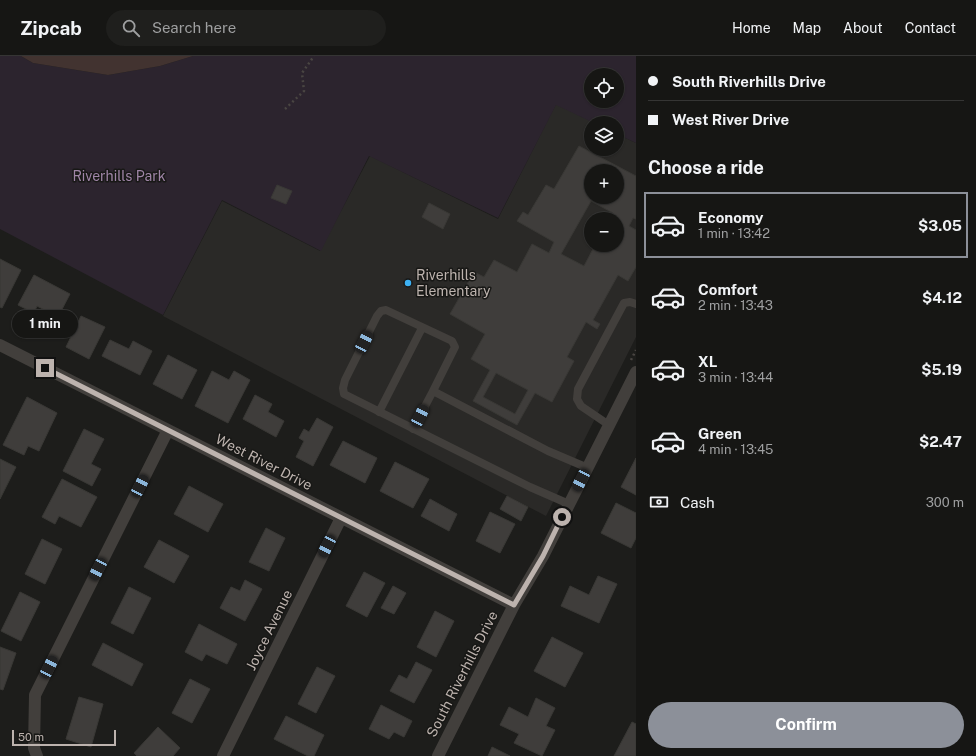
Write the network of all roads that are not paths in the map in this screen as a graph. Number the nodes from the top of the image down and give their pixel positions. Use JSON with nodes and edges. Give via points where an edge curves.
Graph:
{"nodes":[{"id":1,"x":636,"y":304,"type":"edge"},
{"id":2,"x":422,"y":328,"type":"junction"},
{"id":3,"x":1,"y":349,"type":"edge"},
{"id":4,"x":636,"y":372,"type":"edge"},
{"id":5,"x":433,"y":391,"type":"junction"},
{"id":6,"x":379,"y":412,"type":"junction"},
{"id":7,"x":609,"y":425,"type":"junction"},
{"id":8,"x":413,"y":429,"type":"junction"},
{"id":9,"x":168,"y":430,"type":"junction"},
{"id":10,"x":588,"y":468,"type":"junction"},
{"id":11,"x":569,"y":504,"type":"junction"},
{"id":12,"x":341,"y":518,"type":"junction"},
{"id":13,"x":514,"y":605,"type":"junction"},
{"id":14,"x":37,"y":756,"type":"edge"},
{"id":15,"x":223,"y":756,"type":"edge"},
{"id":16,"x":438,"y":756,"type":"edge"}],
"edges":[{"from":1,"to":7,"type":"lane","via":[[624,303],[578,390],[577,399],[581,406]]},
{"from":2,"to":5,"type":"lane","via":[[452,341],[455,347]]},
{"from":2,"to":6,"type":"lane"},
{"from":2,"to":6,"type":"lane","via":[[386,310],[377,316],[343,388],[344,394]]},
{"from":3,"to":9,"type":"street","name":"West River Drive"},
{"from":4,"to":7,"type":"street","name":"South Riverhills Drive"},
{"from":5,"to":8,"type":"lane"},
{"from":5,"to":10,"type":"lane","via":[[548,451]]},
{"from":6,"to":8,"type":"lane"},
{"from":7,"to":10,"type":"street","name":"South Riverhills Drive"},
{"from":8,"to":11,"type":"lane"},
{"from":9,"to":12,"type":"street","name":"West River Drive"},
{"from":9,"to":14,"type":"street","via":[[35,695],[34,748]]},
{"from":10,"to":11,"type":"street","name":"South Riverhills Drive"},
{"from":11,"to":13,"type":"street","name":"South Riverhills Drive","via":[[543,556]]},
{"from":12,"to":13,"type":"street","name":"West River Drive"},
{"from":12,"to":15,"type":"street","name":"Joyce Avenue"},
{"from":13,"to":16,"type":"street","name":"South Riverhills Drive"}]}
